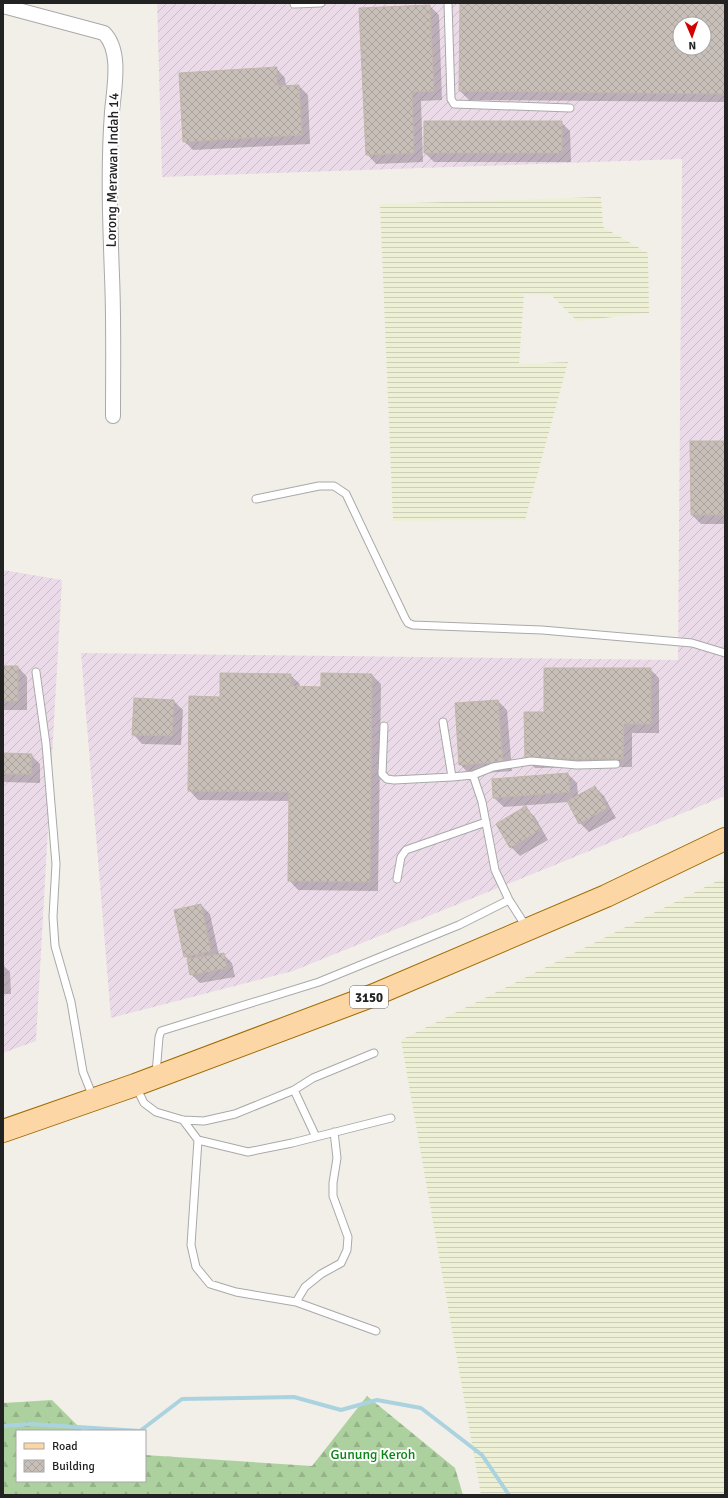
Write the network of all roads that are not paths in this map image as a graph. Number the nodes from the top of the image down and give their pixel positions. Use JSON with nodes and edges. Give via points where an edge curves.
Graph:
{"nodes":[{"id":1,"x":320,"y":3,"type":"edge"},
{"id":2,"x":448,"y":3,"type":"edge"},
{"id":3,"x":294,"y":4,"type":"dead end"},
{"id":4,"x":3,"y":6,"type":"edge"},
{"id":5,"x":570,"y":108,"type":"dead end"},
{"id":6,"x":113,"y":416,"type":"dead end"},
{"id":7,"x":256,"y":499,"type":"dead end"},
{"id":8,"x":725,"y":652,"type":"edge"},
{"id":9,"x":36,"y":672,"type":"dead end"},
{"id":10,"x":443,"y":722,"type":"dead end"},
{"id":11,"x":384,"y":726,"type":"dead end"},
{"id":12,"x":616,"y":764,"type":"dead end"},
{"id":13,"x":473,"y":775,"type":"junction"},
{"id":14,"x":452,"y":777,"type":"junction"},
{"id":15,"x":486,"y":822,"type":"junction"},
{"id":16,"x":725,"y":839,"type":"edge"},
{"id":17,"x":397,"y":879,"type":"dead end"},
{"id":18,"x":509,"y":900,"type":"junction"},
{"id":19,"x":528,"y":929,"type":"junction"},
{"id":20,"x":374,"y":1053,"type":"dead end"},
{"id":21,"x":156,"y":1076,"type":"junction"},
{"id":22,"x":134,"y":1085,"type":"junction"},
{"id":23,"x":294,"y":1090,"type":"junction"},
{"id":24,"x":94,"y":1099,"type":"junction"},
{"id":25,"x":391,"y":1118,"type":"dead end"},
{"id":26,"x":183,"y":1120,"type":"junction"},
{"id":27,"x":5,"y":1128,"type":"edge"},
{"id":28,"x":334,"y":1132,"type":"junction"},
{"id":29,"x":316,"y":1137,"type":"junction"},
{"id":30,"x":198,"y":1140,"type":"junction"},
{"id":31,"x":296,"y":1302,"type":"junction"},
{"id":32,"x":376,"y":1331,"type":"dead end"}],
"edges":[{"from":1,"to":3,"type":"lane"},
{"from":2,"to":5,"type":"lane","via":[[451,99],[454,104]]},
{"from":4,"to":6,"type":"street","name":"Lorong Merawan Indah 14","via":[[104,33],[110,38],[114,48],[116,63],[110,140],[109,215]]},
{"from":7,"to":8,"type":"lane","via":[[319,486],[334,486],[346,494],[405,618],[413,625],[542,630],[692,643]]},
{"from":9,"to":24,"type":"lane","via":[[46,744],[56,864],[53,917],[55,946],[71,1002],[83,1072]]},
{"from":10,"to":14,"type":"lane"},
{"from":11,"to":14,"type":"lane","via":[[382,774],[387,779]]},
{"from":12,"to":13,"type":"lane","via":[[577,765],[531,761],[493,767]]},
{"from":13,"to":14,"type":"lane"},
{"from":13,"to":15,"type":"lane"},
{"from":15,"to":17,"type":"lane","via":[[406,850],[401,857]]},
{"from":15,"to":18,"type":"lane","via":[[495,870]]},
{"from":16,"to":19,"type":"main road","number":"3150","via":[[606,896]]},
{"from":18,"to":19,"type":"lane"},
{"from":18,"to":21,"type":"lane","via":[[459,925],[319,982],[161,1030]]},
{"from":19,"to":21,"type":"main road","number":"3150","via":[[374,996]]},
{"from":20,"to":23,"type":"lane","via":[[313,1078]]},
{"from":21,"to":22,"type":"main road","number":"3150"},
{"from":22,"to":24,"type":"main road","number":"3150"},
{"from":22,"to":26,"type":"lane","via":[[144,1103],[156,1112]]},
{"from":23,"to":26,"type":"lane","via":[[235,1114],[204,1121]]},
{"from":23,"to":29,"type":"lane"},
{"from":24,"to":27,"type":"main road","number":"3150"},
{"from":25,"to":28,"type":"lane"},
{"from":26,"to":30,"type":"lane"},
{"from":28,"to":29,"type":"lane"},
{"from":28,"to":31,"type":"lane","via":[[337,1158],[333,1196],[348,1237],[347,1250],[341,1263],[305,1287]]},
{"from":29,"to":30,"type":"lane","via":[[248,1152]]},
{"from":30,"to":31,"type":"lane","via":[[191,1245],[196,1266],[210,1284],[236,1292]]},
{"from":31,"to":32,"type":"lane"}]}
